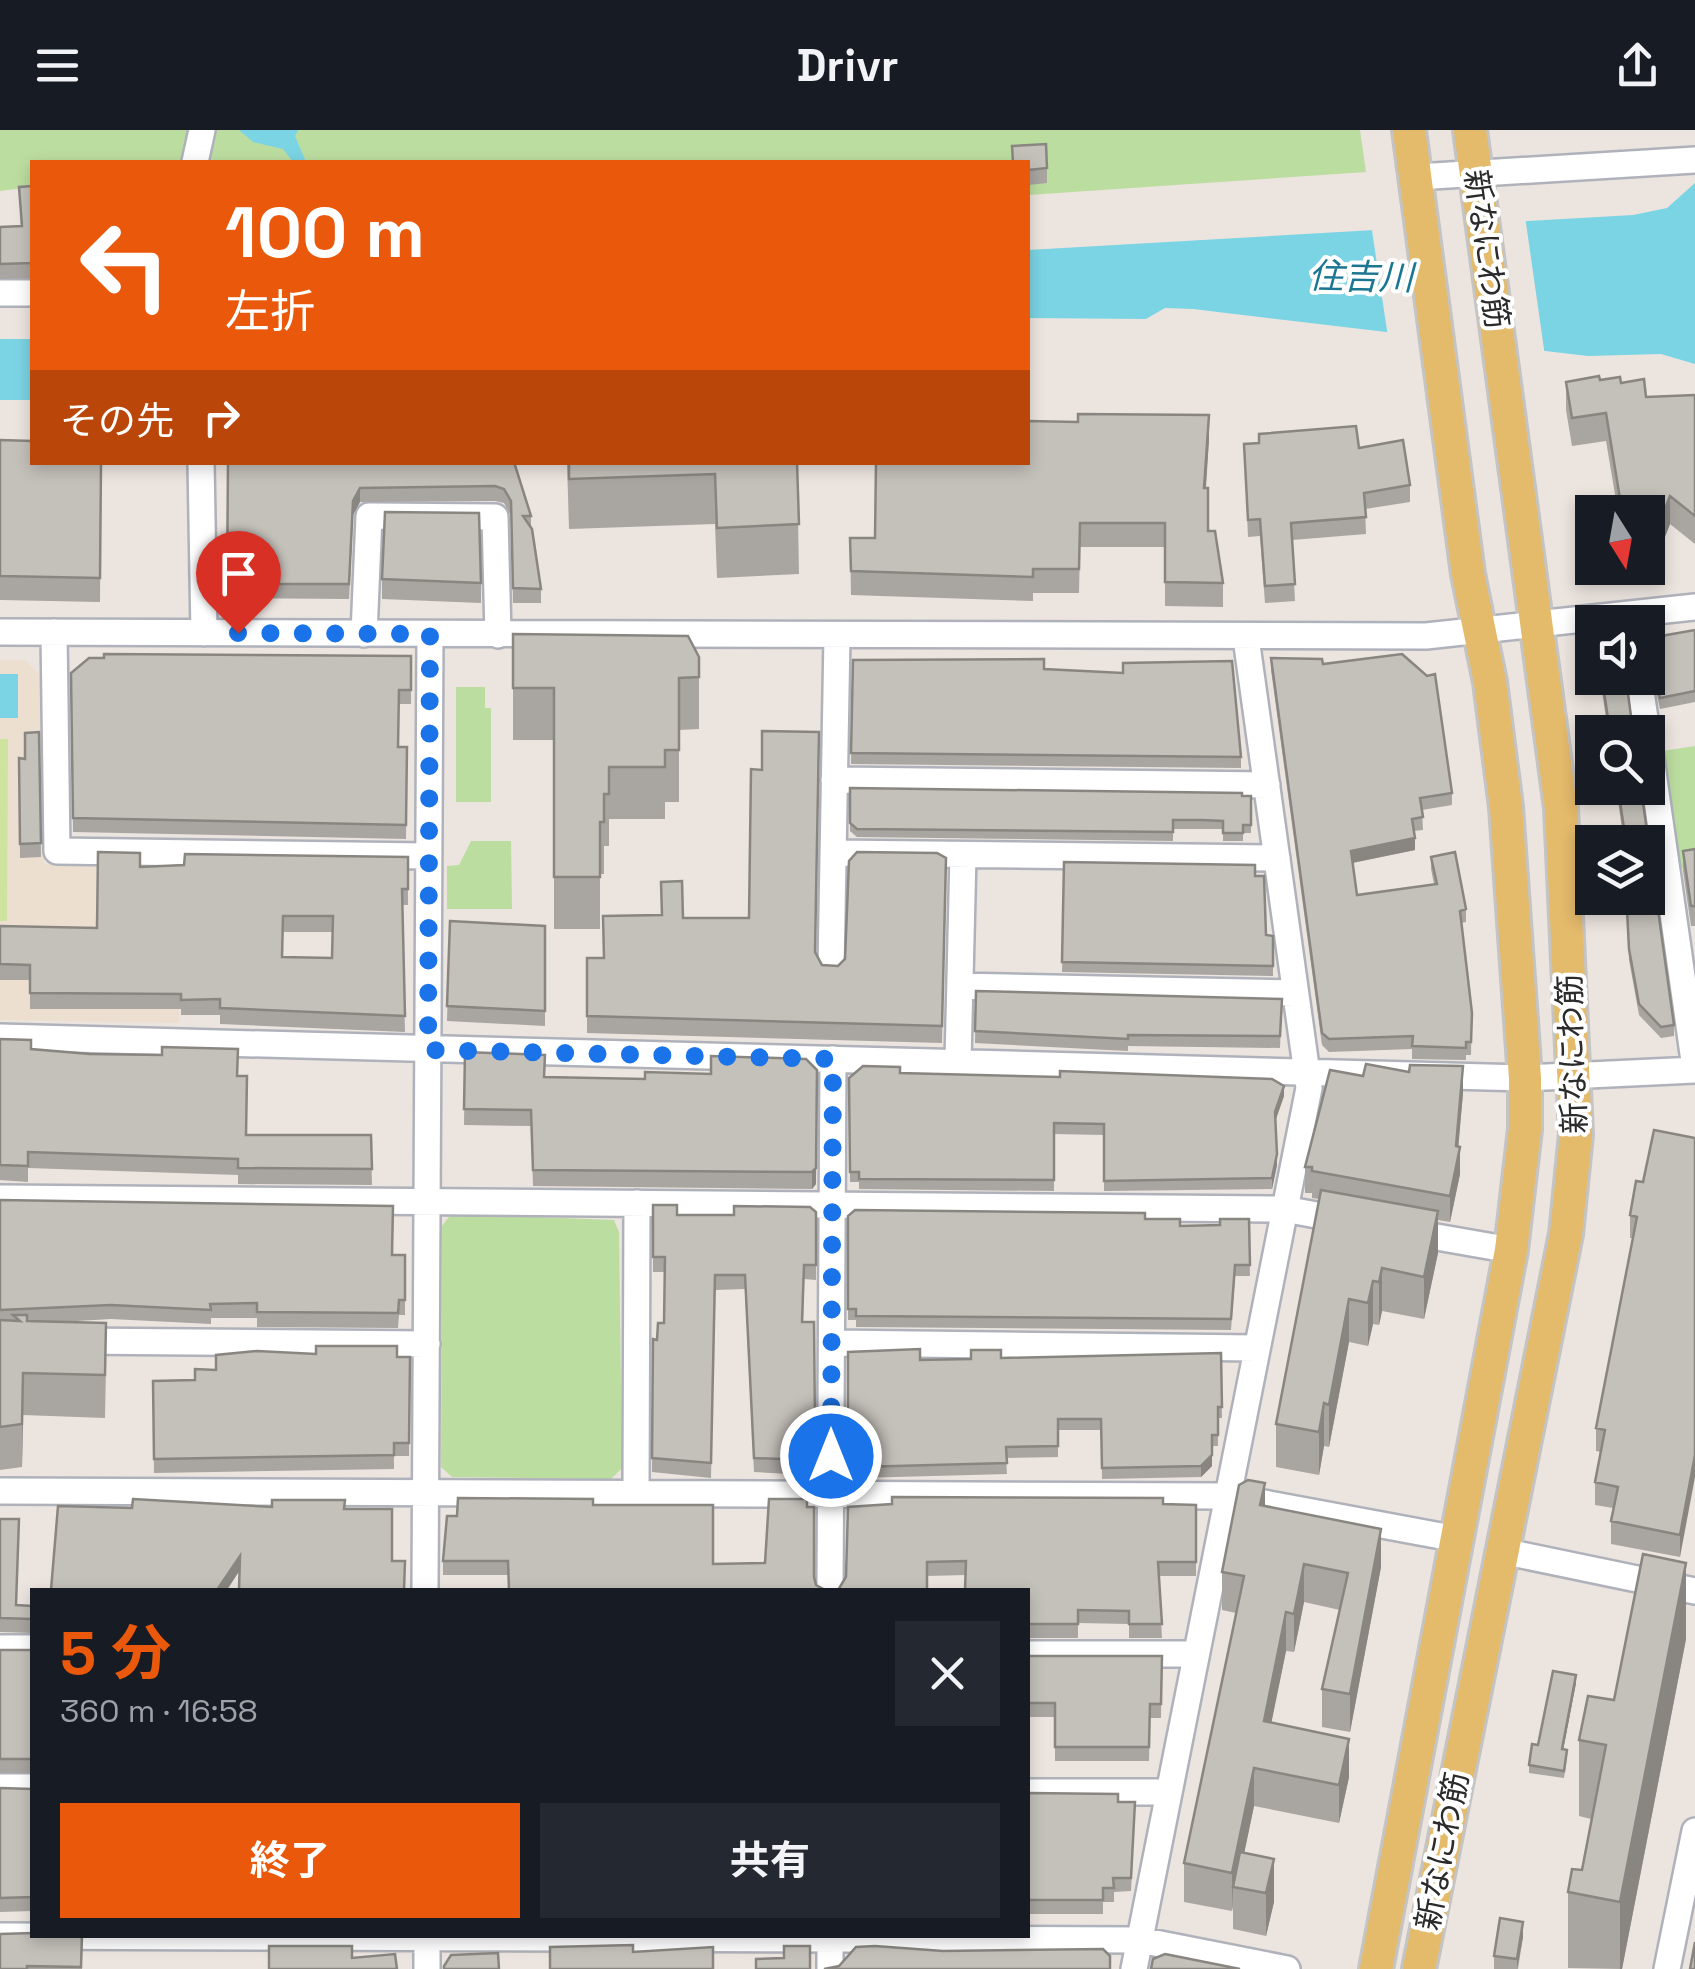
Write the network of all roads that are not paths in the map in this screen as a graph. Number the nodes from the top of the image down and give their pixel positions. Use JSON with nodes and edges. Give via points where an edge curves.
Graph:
{"nodes":[{"id":1,"x":202,"y":130,"type":"edge"},
{"id":2,"x":1409,"y":130,"type":"edge"},
{"id":3,"x":1470,"y":130,"type":"edge"},
{"id":4,"x":195,"y":160,"type":"edge"},
{"id":5,"x":1695,"y":160,"type":"edge"},
{"id":6,"x":1478,"y":186,"type":"junction"},
{"id":7,"x":1419,"y":193,"type":"junction"},
{"id":8,"x":0,"y":293,"type":"edge"},
{"id":9,"x":30,"y":293,"type":"edge"},
{"id":10,"x":201,"y":465,"type":"edge"},
{"id":11,"x":1695,"y":607,"type":"edge"},
{"id":12,"x":1665,"y":613,"type":"edge"},
{"id":13,"x":1575,"y":624,"type":"edge"},
{"id":14,"x":1535,"y":628,"type":"junction"},
{"id":15,"x":0,"y":632,"type":"edge"},
{"id":16,"x":54,"y":632,"type":"junction"},
{"id":17,"x":204,"y":633,"type":"junction"},
{"id":18,"x":1480,"y":633,"type":"junction"},
{"id":19,"x":364,"y":634,"type":"junction"},
{"id":20,"x":430,"y":634,"type":"junction"},
{"id":21,"x":498,"y":634,"type":"junction"},
{"id":22,"x":837,"y":636,"type":"junction"},
{"id":23,"x":1246,"y":638,"type":"junction"},
{"id":24,"x":834,"y":780,"type":"junction"},
{"id":25,"x":1266,"y":785,"type":"junction"},
{"id":26,"x":1657,"y":805,"type":"edge"},
{"id":27,"x":833,"y":853,"type":"junction"},
{"id":28,"x":963,"y":855,"type":"junction"},
{"id":29,"x":428,"y":856,"type":"junction"},
{"id":30,"x":1277,"y":858,"type":"junction"},
{"id":31,"x":831,"y":969,"type":"edge"},
{"id":32,"x":960,"y":986,"type":"junction"},
{"id":33,"x":1295,"y":993,"type":"junction"},
{"id":34,"x":0,"y":1037,"type":"edge"},
{"id":35,"x":428,"y":1050,"type":"junction"},
{"id":36,"x":833,"y":1059,"type":"junction"},
{"id":37,"x":958,"y":1061,"type":"junction"},
{"id":38,"x":1306,"y":1069,"type":"junction"},
{"id":39,"x":1695,"y":1069,"type":"edge"},
{"id":40,"x":1575,"y":1076,"type":"junction"},
{"id":41,"x":1524,"y":1078,"type":"junction"},
{"id":42,"x":0,"y":1198,"type":"edge"},
{"id":43,"x":428,"y":1201,"type":"junction"},
{"id":44,"x":637,"y":1203,"type":"junction"},
{"id":45,"x":833,"y":1206,"type":"junction"},
{"id":46,"x":1284,"y":1209,"type":"junction"},
{"id":47,"x":1512,"y":1250,"type":"junction"},
{"id":48,"x":39,"y":1341,"type":"edge"},
{"id":49,"x":832,"y":1343,"type":"junction"},
{"id":50,"x":427,"y":1344,"type":"junction"},
{"id":51,"x":1256,"y":1348,"type":"junction"},
{"id":52,"x":0,"y":1490,"type":"edge"},
{"id":53,"x":426,"y":1493,"type":"junction"},
{"id":54,"x":636,"y":1494,"type":"junction"},
{"id":55,"x":831,"y":1494,"type":"junction"},
{"id":56,"x":1226,"y":1496,"type":"junction"},
{"id":57,"x":1457,"y":1539,"type":"junction"},
{"id":58,"x":1502,"y":1551,"type":"junction"},
{"id":59,"x":426,"y":1588,"type":"edge"},
{"id":60,"x":830,"y":1588,"type":"edge"},
{"id":61,"x":1695,"y":1591,"type":"edge"},
{"id":62,"x":0,"y":1648,"type":"edge"},
{"id":63,"x":30,"y":1648,"type":"edge"},
{"id":64,"x":1030,"y":1654,"type":"edge"},
{"id":65,"x":1194,"y":1654,"type":"junction"},
{"id":66,"x":0,"y":1787,"type":"edge"},
{"id":67,"x":30,"y":1787,"type":"edge"},
{"id":68,"x":1030,"y":1792,"type":"edge"},
{"id":69,"x":1168,"y":1792,"type":"junction"},
{"id":70,"x":1695,"y":1831,"type":"edge"},
{"id":71,"x":0,"y":1936,"type":"edge"},
{"id":72,"x":30,"y":1936,"type":"edge"},
{"id":73,"x":427,"y":1938,"type":"edge"},
{"id":74,"x":830,"y":1938,"type":"edge"},
{"id":75,"x":985,"y":1938,"type":"edge"},
{"id":76,"x":1140,"y":1940,"type":"junction"},
{"id":77,"x":428,"y":1969,"type":"edge"},
{"id":78,"x":830,"y":1969,"type":"edge"},
{"id":79,"x":1134,"y":1969,"type":"edge"},
{"id":80,"x":1287,"y":1969,"type":"edge"},
{"id":81,"x":1376,"y":1969,"type":"edge"},
{"id":82,"x":1419,"y":1969,"type":"edge"},
{"id":83,"x":1667,"y":1969,"type":"edge"}],
"edges":[{"from":1,"to":4,"type":"street"},
{"from":2,"to":7,"type":"main road","name":"新なにわ筋"},
{"from":3,"to":6,"type":"main road","name":"新なにわ筋"},
{"from":5,"to":6,"type":"street"},
{"from":6,"to":7,"type":"street"},
{"from":6,"to":14,"type":"main road","name":"新なにわ筋"},
{"from":7,"to":18,"type":"main road","name":"新なにわ筋"},
{"from":8,"to":9,"type":"street"},
{"from":10,"to":17,"type":"street"},
{"from":11,"to":12,"type":"street"},
{"from":13,"to":14,"type":"street"},
{"from":14,"to":18,"type":"street"},
{"from":14,"to":40,"type":"main road","name":"新なにわ筋","via":[[1561,808]]},
{"from":15,"to":16,"type":"street"},
{"from":16,"to":17,"type":"street"},
{"from":16,"to":29,"type":"street","via":[[57,851]]},
{"from":17,"to":19,"type":"street"},
{"from":18,"to":23,"type":"street"},
{"from":18,"to":41,"type":"main road","name":"新なにわ筋","via":[[1506,807]]},
{"from":19,"to":20,"type":"street"},
{"from":19,"to":21,"type":"street","via":[[370,516],[496,517]]},
{"from":20,"to":21,"type":"street"},
{"from":20,"to":29,"type":"street"},
{"from":21,"to":22,"type":"street"},
{"from":22,"to":23,"type":"street"},
{"from":22,"to":24,"type":"street"},
{"from":23,"to":25,"type":"street"},
{"from":24,"to":25,"type":"street"},
{"from":24,"to":27,"type":"street"},
{"from":25,"to":30,"type":"street"},
{"from":26,"to":39,"type":"street"},
{"from":27,"to":28,"type":"street"},
{"from":27,"to":31,"type":"street"},
{"from":28,"to":30,"type":"street"},
{"from":28,"to":32,"type":"street"},
{"from":29,"to":35,"type":"street"},
{"from":30,"to":33,"type":"street"},
{"from":32,"to":33,"type":"street"},
{"from":32,"to":37,"type":"street"},
{"from":33,"to":38,"type":"street"},
{"from":34,"to":35,"type":"street"},
{"from":35,"to":36,"type":"street"},
{"from":35,"to":43,"type":"street"},
{"from":36,"to":37,"type":"street"},
{"from":36,"to":45,"type":"street"},
{"from":37,"to":38,"type":"street"},
{"from":38,"to":41,"type":"street"},
{"from":38,"to":46,"type":"street"},
{"from":39,"to":40,"type":"street"},
{"from":40,"to":41,"type":"street"},
{"from":40,"to":58,"type":"main road","name":"新なにわ筋","via":[[1566,1234]]},
{"from":41,"to":47,"type":"main road","name":"新なにわ筋"},
{"from":42,"to":43,"type":"street"},
{"from":43,"to":44,"type":"street"},
{"from":43,"to":50,"type":"street"},
{"from":44,"to":45,"type":"street"},
{"from":44,"to":54,"type":"street"},
{"from":45,"to":46,"type":"street"},
{"from":45,"to":49,"type":"street"},
{"from":46,"to":47,"type":"street"},
{"from":46,"to":51,"type":"street"},
{"from":47,"to":57,"type":"main road","name":"新なにわ筋"},
{"from":48,"to":50,"type":"street"},
{"from":49,"to":51,"type":"street"},
{"from":49,"to":55,"type":"street"},
{"from":50,"to":53,"type":"street"},
{"from":51,"to":56,"type":"street"},
{"from":52,"to":53,"type":"street"},
{"from":53,"to":54,"type":"street"},
{"from":53,"to":59,"type":"street"},
{"from":54,"to":55,"type":"street"},
{"from":55,"to":56,"type":"street"},
{"from":55,"to":60,"type":"street"},
{"from":56,"to":57,"type":"street"},
{"from":56,"to":65,"type":"street"},
{"from":57,"to":81,"type":"main road","name":"新なにわ筋"},
{"from":58,"to":61,"type":"street"},
{"from":58,"to":82,"type":"main road","name":"新なにわ筋"},
{"from":62,"to":63,"type":"street"},
{"from":64,"to":65,"type":"street"},
{"from":65,"to":69,"type":"street"},
{"from":66,"to":67,"type":"street"},
{"from":68,"to":69,"type":"street"},
{"from":69,"to":76,"type":"street"},
{"from":70,"to":83,"type":"street"},
{"from":71,"to":72,"type":"street"},
{"from":73,"to":77,"type":"street"},
{"from":74,"to":78,"type":"street"},
{"from":75,"to":76,"type":"street"},
{"from":76,"to":79,"type":"street"},
{"from":76,"to":80,"type":"street"}]}
